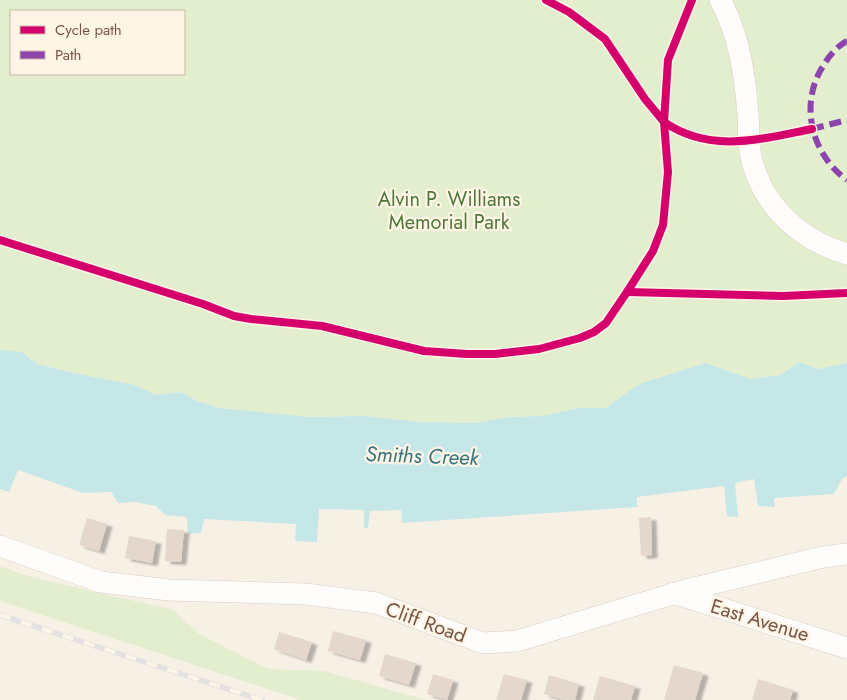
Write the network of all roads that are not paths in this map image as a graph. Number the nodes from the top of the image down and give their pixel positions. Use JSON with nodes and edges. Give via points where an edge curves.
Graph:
{"nodes":[{"id":1,"x":720,"y":0,"type":"edge"},
{"id":2,"x":847,"y":254,"type":"edge"},
{"id":3,"x":0,"y":546,"type":"edge"},
{"id":4,"x":847,"y":554,"type":"edge"},
{"id":5,"x":672,"y":593,"type":"junction"},
{"id":6,"x":847,"y":648,"type":"edge"}],
"edges":[{"from":1,"to":2,"type":"street","via":[[727,13],[742,66],[749,146],[759,180],[776,210],[800,233]]},
{"from":3,"to":5,"type":"street","name":"Cliff Road","via":[[101,582],[169,590],[306,594],[376,603],[484,643],[517,641]]},
{"from":4,"to":5,"type":"street","name":"Cliff Road","via":[[822,557]]},
{"from":5,"to":6,"type":"street","name":"East Avenue"}]}
